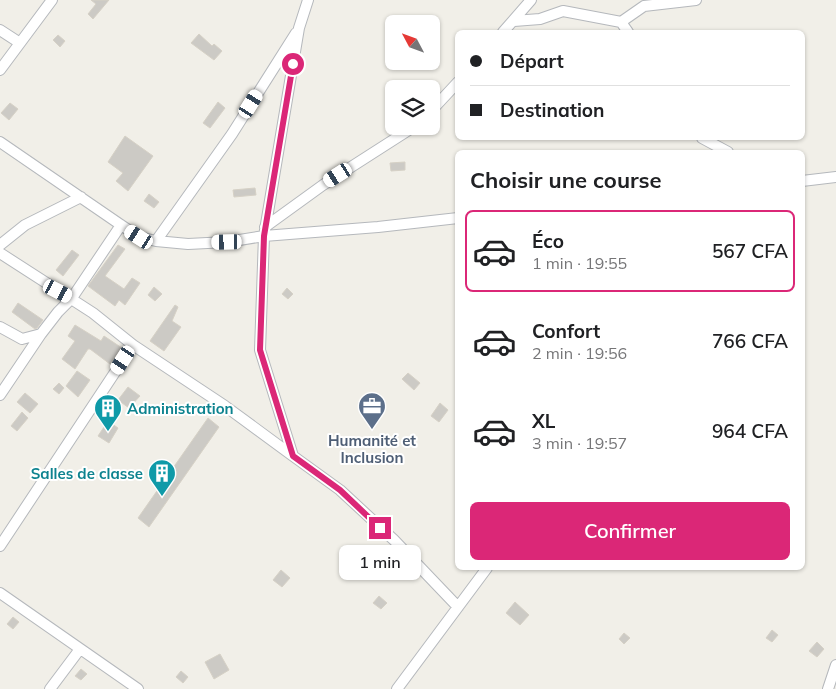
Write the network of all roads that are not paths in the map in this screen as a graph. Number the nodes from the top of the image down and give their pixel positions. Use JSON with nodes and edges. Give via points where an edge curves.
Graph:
{"nodes":[{"id":1,"x":52,"y":0,"type":"edge"},
{"id":2,"x":308,"y":0,"type":"edge"},
{"id":3,"x":531,"y":0,"type":"edge"},
{"id":4,"x":696,"y":0,"type":"edge"},
{"id":5,"x":514,"y":21,"type":"junction"},
{"id":6,"x":621,"y":22,"type":"junction"},
{"id":7,"x":299,"y":28,"type":"junction"},
{"id":8,"x":0,"y":30,"type":"edge"},
{"id":9,"x":505,"y":30,"type":"edge"},
{"id":10,"x":627,"y":30,"type":"edge"},
{"id":11,"x":20,"y":43,"type":"junction"},
{"id":12,"x":0,"y":70,"type":"edge"},
{"id":13,"x":455,"y":85,"type":"edge"},
{"id":14,"x":440,"y":101,"type":"edge"},
{"id":15,"x":401,"y":135,"type":"edge"},
{"id":16,"x":706,"y":140,"type":"edge"},
{"id":17,"x":0,"y":142,"type":"edge"},
{"id":18,"x":724,"y":150,"type":"edge"},
{"id":19,"x":836,"y":177,"type":"edge"},
{"id":20,"x":805,"y":180,"type":"edge"},
{"id":21,"x":81,"y":197,"type":"junction"},
{"id":22,"x":455,"y":218,"type":"edge"},
{"id":23,"x":121,"y":225,"type":"junction"},
{"id":24,"x":265,"y":232,"type":"junction"},
{"id":25,"x":156,"y":241,"type":"junction"},
{"id":26,"x":0,"y":245,"type":"edge"},
{"id":27,"x":0,"y":253,"type":"edge"},
{"id":28,"x":72,"y":298,"type":"junction"},
{"id":29,"x":0,"y":326,"type":"edge"},
{"id":30,"x":41,"y":334,"type":"junction"},
{"id":31,"x":133,"y":345,"type":"junction"},
{"id":32,"x":0,"y":396,"type":"edge"},
{"id":33,"x":293,"y":456,"type":"junction"},
{"id":34,"x":0,"y":546,"type":"edge"},
{"id":35,"x":486,"y":570,"type":"edge"},
{"id":36,"x":0,"y":593,"type":"edge"},
{"id":37,"x":458,"y":607,"type":"junction"},
{"id":38,"x":80,"y":650,"type":"junction"},
{"id":39,"x":836,"y":665,"type":"edge"},
{"id":40,"x":50,"y":689,"type":"edge"},
{"id":41,"x":138,"y":689,"type":"edge"},
{"id":42,"x":398,"y":689,"type":"edge"},
{"id":43,"x":828,"y":689,"type":"edge"}],
"edges":[{"from":1,"to":11,"type":"street"},
{"from":2,"to":7,"type":"street"},
{"from":3,"to":5,"type":"street"},
{"from":4,"to":6,"type":"street","via":[[644,6]]},
{"from":5,"to":6,"type":"street","via":[[540,19],[563,11]]},
{"from":5,"to":9,"type":"street"},
{"from":6,"to":10,"type":"street"},
{"from":7,"to":24,"type":"street"},
{"from":7,"to":25,"type":"street","via":[[232,134]]},
{"from":8,"to":11,"type":"street"},
{"from":11,"to":12,"type":"street"},
{"from":13,"to":14,"type":"street"},
{"from":15,"to":24,"type":"street","via":[[322,185]]},
{"from":16,"to":18,"type":"street"},
{"from":17,"to":21,"type":"street"},
{"from":19,"to":20,"type":"street"},
{"from":21,"to":23,"type":"street"},
{"from":21,"to":26,"type":"street","via":[[25,225]]},
{"from":22,"to":24,"type":"street","via":[[378,227]]},
{"from":23,"to":25,"type":"street","via":[[139,237]]},
{"from":23,"to":28,"type":"street"},
{"from":24,"to":25,"type":"street","via":[[227,242],[188,244]]},
{"from":24,"to":33,"type":"street","via":[[260,350]]},
{"from":27,"to":28,"type":"street"},
{"from":28,"to":30,"type":"street"},
{"from":28,"to":31,"type":"street"},
{"from":29,"to":30,"type":"street","via":[[22,339]]},
{"from":30,"to":32,"type":"street"},
{"from":31,"to":33,"type":"street"},
{"from":31,"to":34,"type":"street"},
{"from":33,"to":37,"type":"street","via":[[340,490],[394,540]]},
{"from":35,"to":37,"type":"street"},
{"from":36,"to":38,"type":"street"},
{"from":37,"to":42,"type":"street"},
{"from":38,"to":40,"type":"street"},
{"from":38,"to":41,"type":"street"},
{"from":39,"to":43,"type":"street"}]}
